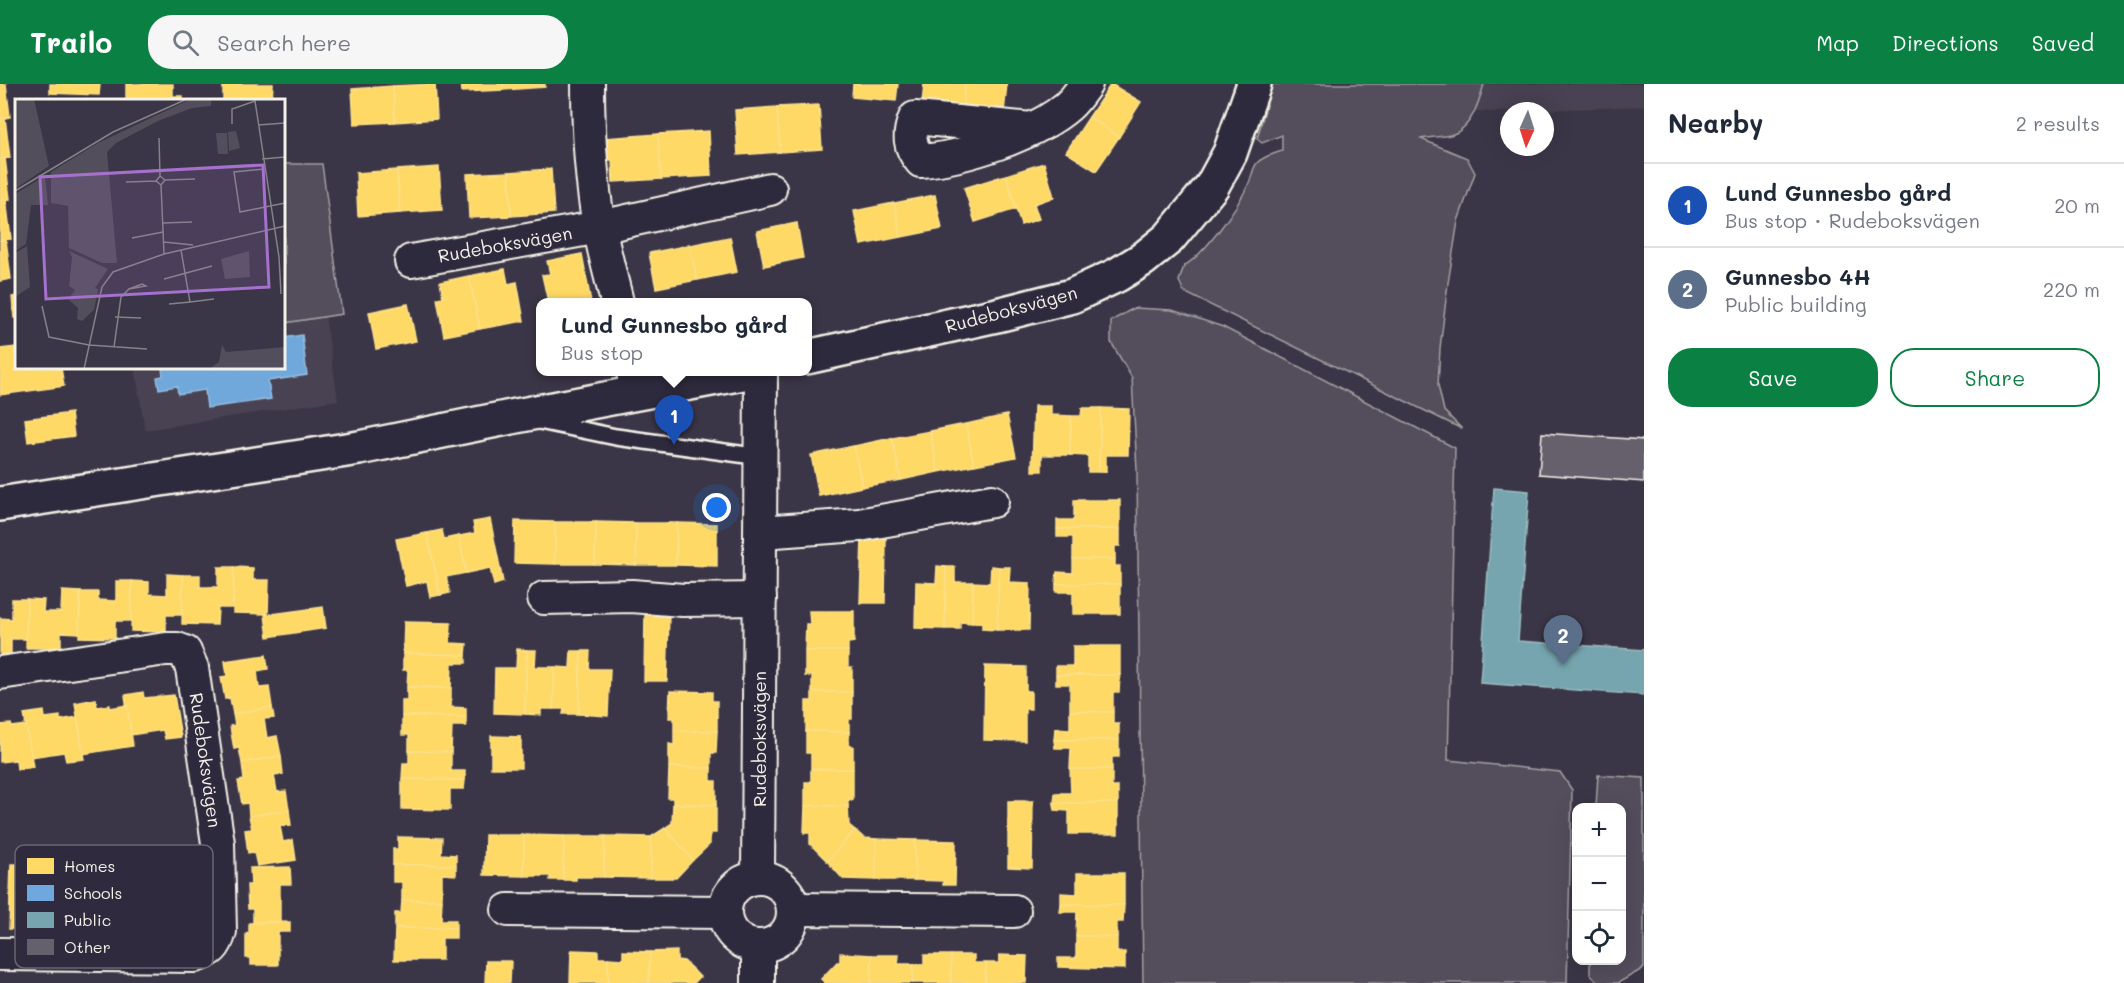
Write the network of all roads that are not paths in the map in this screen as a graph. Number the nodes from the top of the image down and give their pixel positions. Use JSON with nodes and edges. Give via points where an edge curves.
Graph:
{"nodes":[{"id":1,"x":588,"y":84,"type":"edge"},
{"id":2,"x":1086,"y":84,"type":"edge"},
{"id":3,"x":1254,"y":84,"type":"edge"},
{"id":4,"x":1032,"y":129,"type":"dead end"},
{"id":5,"x":770,"y":189,"type":"dead end"},
{"id":6,"x":600,"y":227,"type":"junction"},
{"id":7,"x":411,"y":261,"type":"dead end"},
{"id":8,"x":616,"y":298,"type":"edge"},
{"id":9,"x":812,"y":356,"type":"edge"},
{"id":10,"x":703,"y":376,"type":"edge"},
{"id":11,"x":761,"y":376,"type":"edge"},
{"id":12,"x":635,"y":382,"type":"edge"},
{"id":13,"x":516,"y":416,"type":"junction"},
{"id":14,"x":761,"y":457,"type":"junction"},
{"id":15,"x":992,"y":501,"type":"dead end"},
{"id":16,"x":0,"y":504,"type":"edge"},
{"id":17,"x":761,"y":532,"type":"junction"},
{"id":18,"x":544,"y":598,"type":"dead end"},
{"id":19,"x":760,"y":600,"type":"junction"},
{"id":20,"x":0,"y":673,"type":"edge"},
{"id":21,"x":758,"y":879,"type":"junction"},
{"id":22,"x":793,"y":909,"type":"junction"},
{"id":23,"x":507,"y":910,"type":"dead end"},
{"id":24,"x":1014,"y":911,"type":"dead end"},
{"id":25,"x":725,"y":912,"type":"junction"},
{"id":26,"x":758,"y":946,"type":"junction"},
{"id":27,"x":213,"y":949,"type":"edge"},
{"id":28,"x":0,"y":954,"type":"edge"},
{"id":29,"x":15,"y":954,"type":"edge"},
{"id":30,"x":758,"y":983,"type":"edge"}],
"edges":[{"from":1,"to":6,"type":"street","via":[[589,141]]},
{"from":2,"to":4,"type":"street","via":[[1068,106]]},
{"from":3,"to":9,"type":"street","name":"Rudeboksvägen","via":[[1230,153],[1212,186],[1169,238],[1117,275],[1072,296]]},
{"from":5,"to":6,"type":"street","name":"Rudeboksvägen"},
{"from":6,"to":7,"type":"street","name":"Rudeboksvägen"},
{"from":6,"to":8,"type":"street"},
{"from":10,"to":12,"type":"street"},
{"from":11,"to":14,"type":"street","name":"Rudeboksvägen"},
{"from":12,"to":13,"type":"street"},
{"from":13,"to":14,"type":"lane","via":[[616,437]]},
{"from":13,"to":16,"type":"street","via":[[359,448]]},
{"from":14,"to":17,"type":"street","name":"Rudeboksvägen"},
{"from":15,"to":17,"type":"street","via":[[859,525]]},
{"from":17,"to":19,"type":"street","name":"Rudeboksvägen"},
{"from":18,"to":19,"type":"street"},
{"from":19,"to":21,"type":"street","name":"Rudeboksvägen"},
{"from":20,"to":27,"type":"street","name":"Rudeboksvägen","via":[[166,649],[186,652],[194,677],[218,843],[220,931]]},
{"from":21,"to":22,"type":"street","via":[[768,879],[785,890]]},
{"from":21,"to":25,"type":"street","via":[[737,886]]},
{"from":22,"to":24,"type":"street"},
{"from":22,"to":26,"type":"street","via":[[788,931],[769,945]]},
{"from":23,"to":25,"type":"street"},
{"from":25,"to":26,"type":"street","via":[[731,932],[747,944]]},
{"from":26,"to":30,"type":"street"},
{"from":28,"to":29,"type":"street","name":"Rudeboksvägen"}]}
